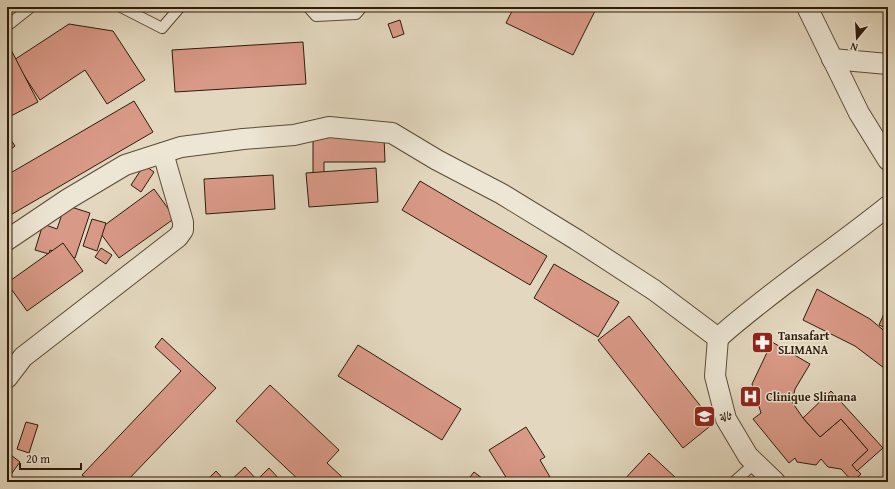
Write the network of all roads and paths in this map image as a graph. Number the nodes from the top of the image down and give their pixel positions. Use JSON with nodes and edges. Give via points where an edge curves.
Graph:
{"nodes":[{"id":1,"x":31,"y":7,"type":"edge"},
{"id":2,"x":121,"y":7,"type":"edge"},
{"id":3,"x":180,"y":7,"type":"edge"},
{"id":4,"x":308,"y":7,"type":"edge"},
{"id":5,"x":362,"y":7,"type":"edge"},
{"id":6,"x":807,"y":7,"type":"edge"},
{"id":7,"x":7,"y":26,"type":"edge"},
{"id":8,"x":832,"y":59,"type":"junction"},
{"id":9,"x":888,"y":64,"type":"edge"},
{"id":10,"x":163,"y":153,"type":"junction"},
{"id":11,"x":888,"y":160,"type":"edge"},
{"id":12,"x":888,"y":206,"type":"edge"},
{"id":13,"x":7,"y":240,"type":"edge"},
{"id":14,"x":718,"y":338,"type":"junction"},
{"id":15,"x":7,"y":378,"type":"edge"},
{"id":16,"x":755,"y":463,"type":"junction"},
{"id":17,"x":734,"y":482,"type":"edge"},
{"id":18,"x":775,"y":482,"type":"edge"}],
"edges":[{"from":1,"to":7,"type":"lane"},
{"from":2,"to":3,"type":"lane","via":[[162,28]]},
{"from":4,"to":5,"type":"lane","via":[[316,16],[356,14]]},
{"from":6,"to":8,"type":"street"},
{"from":8,"to":9,"type":"street"},
{"from":8,"to":11,"type":"street","via":[[859,113]]},
{"from":10,"to":13,"type":"street","via":[[125,165]]},
{"from":10,"to":14,"type":"street","via":[[181,147],[294,135],[328,127],[392,133],[502,194],[577,240],[654,290]]},
{"from":10,"to":15,"type":"street","via":[[183,222],[183,230],[178,237],[23,357]]},
{"from":12,"to":14,"type":"street","via":[[757,304]]},
{"from":14,"to":16,"type":"street","via":[[715,376],[726,419]]},
{"from":16,"to":17,"type":"lane"},
{"from":16,"to":18,"type":"street"}]}
